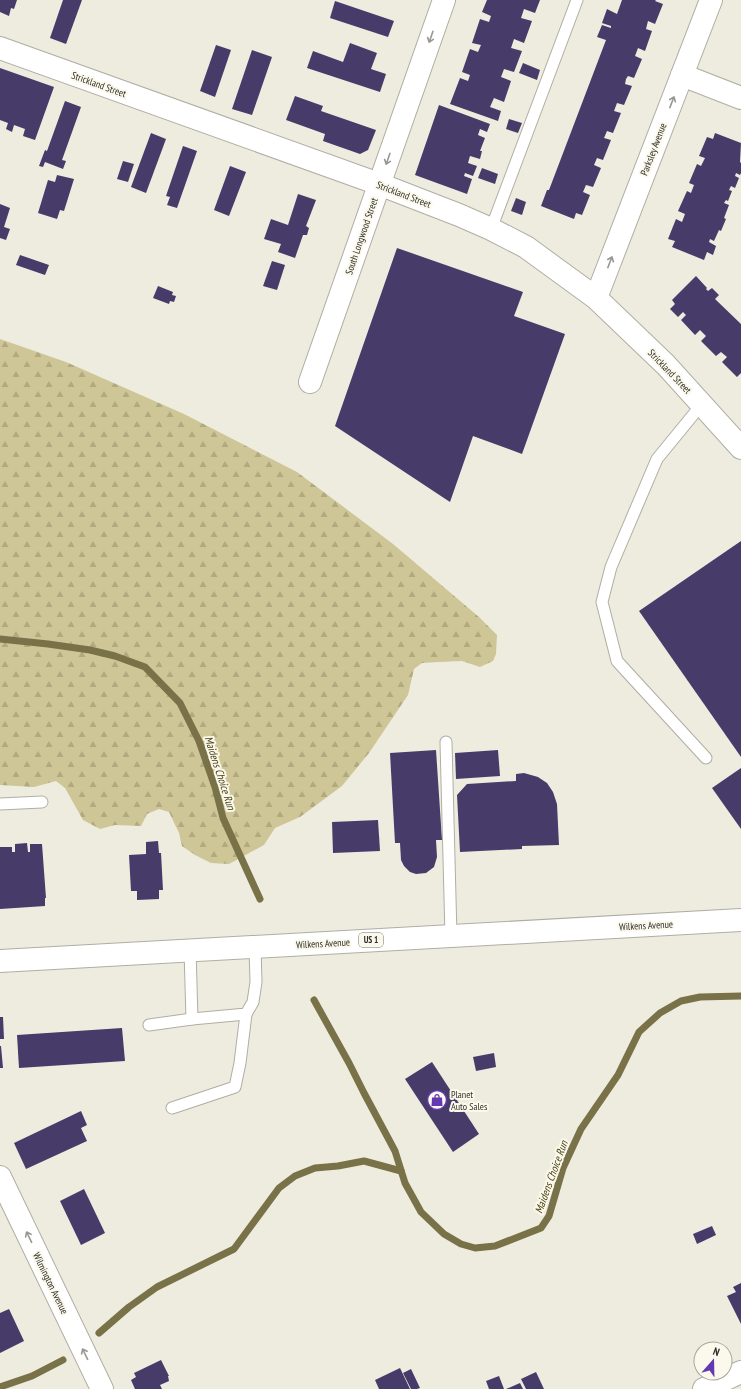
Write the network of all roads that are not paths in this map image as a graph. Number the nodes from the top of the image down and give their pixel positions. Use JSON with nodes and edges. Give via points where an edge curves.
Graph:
{"nodes":[{"id":1,"x":444,"y":0,"type":"edge"},
{"id":2,"x":577,"y":0,"type":"edge"},
{"id":3,"x":711,"y":0,"type":"edge"},
{"id":4,"x":0,"y":48,"type":"edge"},
{"id":5,"x":682,"y":75,"type":"junction"},
{"id":6,"x":741,"y":98,"type":"edge"},
{"id":7,"x":380,"y":184,"type":"junction"},
{"id":8,"x":491,"y":229,"type":"junction"},
{"id":9,"x":596,"y":298,"type":"junction"},
{"id":10,"x":310,"y":382,"type":"dead end"},
{"id":11,"x":702,"y":404,"type":"junction"},
{"id":12,"x":741,"y":448,"type":"edge"},
{"id":13,"x":446,"y":742,"type":"dead end"},
{"id":14,"x":706,"y":758,"type":"dead end"},
{"id":15,"x":42,"y":802,"type":"dead end"},
{"id":16,"x":0,"y":804,"type":"edge"},
{"id":17,"x":741,"y":920,"type":"edge"},
{"id":18,"x":451,"y":936,"type":"junction"},
{"id":19,"x":256,"y":947,"type":"junction"},
{"id":20,"x":190,"y":950,"type":"junction"},
{"id":21,"x":0,"y":961,"type":"edge"},
{"id":22,"x":246,"y":1014,"type":"junction"},
{"id":23,"x":192,"y":1019,"type":"junction"},
{"id":24,"x":149,"y":1025,"type":"dead end"},
{"id":25,"x":172,"y":1108,"type":"dead end"},
{"id":26,"x":0,"y":1177,"type":"edge"},
{"id":27,"x":741,"y":1372,"type":"edge"},
{"id":28,"x":102,"y":1389,"type":"edge"},
{"id":29,"x":704,"y":1389,"type":"edge"}],
"edges":[{"from":1,"to":7,"type":"street","name":"South Longwood Street","one_way":true},
{"from":2,"to":8,"type":"lane"},
{"from":3,"to":5,"type":"street","name":"Parksley Avenue"},
{"from":4,"to":7,"type":"street","name":"Strickland Street"},
{"from":5,"to":6,"type":"street"},
{"from":9,"to":5,"type":"street","name":"Parksley Avenue","one_way":true},
{"from":7,"to":8,"type":"street","name":"Strickland Street"},
{"from":7,"to":10,"type":"street","name":"South Longwood Street"},
{"from":8,"to":9,"type":"street","name":"Strickland Street","via":[[526,247]]},
{"from":9,"to":11,"type":"street","name":"Strickland Street","via":[[666,365]]},
{"from":11,"to":12,"type":"street","name":"Strickland Street"},
{"from":11,"to":14,"type":"lane","via":[[657,459],[611,567],[602,602],[617,661]]},
{"from":13,"to":18,"type":"lane"},
{"from":15,"to":16,"type":"lane"},
{"from":17,"to":18,"type":"street","name":"Wilkens Avenue","number":"US 1"},
{"from":18,"to":19,"type":"street","name":"Wilkens Avenue","number":"US 1"},
{"from":19,"to":20,"type":"street","name":"Wilkens Avenue","number":"US 1"},
{"from":19,"to":22,"type":"lane","via":[[256,982],[252,1002]]},
{"from":20,"to":21,"type":"street","name":"Wilkens Avenue","number":"US 1"},
{"from":20,"to":23,"type":"lane"},
{"from":22,"to":23,"type":"lane"},
{"from":22,"to":25,"type":"lane","via":[[235,1087]]},
{"from":23,"to":24,"type":"lane"},
{"from":28,"to":26,"type":"street","name":"Wilmington Avenue","one_way":true},
{"from":27,"to":29,"type":"street"}]}
